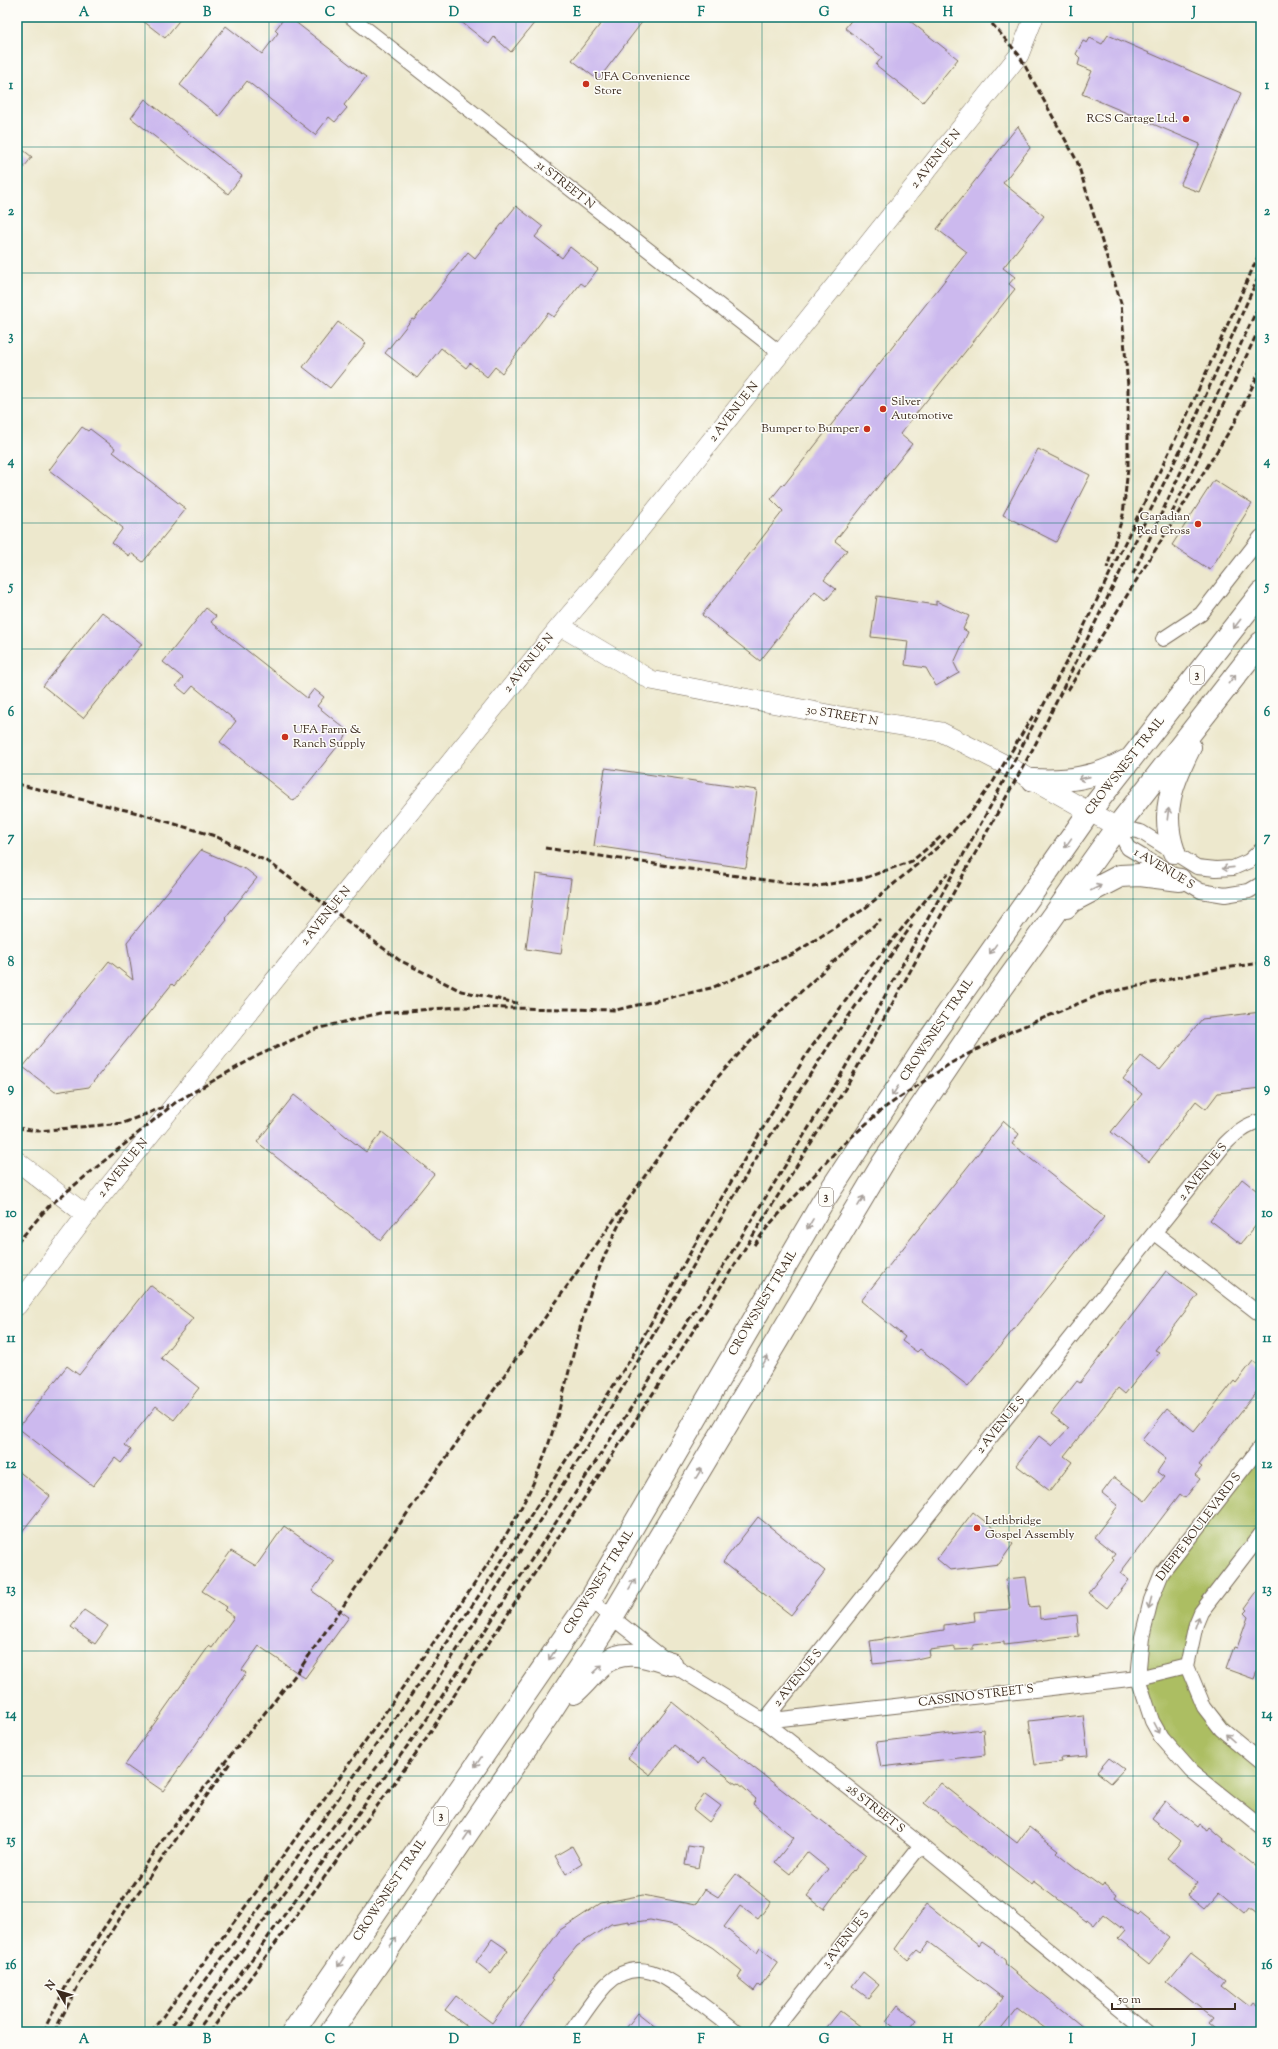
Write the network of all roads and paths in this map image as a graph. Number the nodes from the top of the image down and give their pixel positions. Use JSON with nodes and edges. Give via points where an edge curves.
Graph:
{"nodes":[{"id":1,"x":351,"y":17,"type":"edge"},
{"id":2,"x":1034,"y":17,"type":"edge"},
{"id":3,"x":780,"y":353,"type":"junction"},
{"id":4,"x":1261,"y":537,"type":"edge"},
{"id":5,"x":1261,"y":593,"type":"edge"},
{"id":6,"x":560,"y":626,"type":"junction"},
{"id":7,"x":1163,"y":639,"type":"dead end"},
{"id":8,"x":1261,"y":643,"type":"edge"},
{"id":9,"x":1208,"y":710,"type":"junction"},
{"id":10,"x":1132,"y":757,"type":"junction"},
{"id":11,"x":1032,"y":780,"type":"junction"},
{"id":12,"x":1090,"y":811,"type":"junction"},
{"id":13,"x":1117,"y":827,"type":"junction"},
{"id":14,"x":1261,"y":850,"type":"edge"},
{"id":15,"x":1174,"y":852,"type":"junction"},
{"id":16,"x":1180,"y":880,"type":"junction"},
{"id":17,"x":1261,"y":884,"type":"edge"},
{"id":18,"x":1044,"y":929,"type":"junction"},
{"id":19,"x":1261,"y":1121,"type":"edge"},
{"id":20,"x":17,"y":1161,"type":"edge"},
{"id":21,"x":86,"y":1215,"type":"junction"},
{"id":22,"x":1154,"y":1233,"type":"junction"},
{"id":23,"x":17,"y":1306,"type":"edge"},
{"id":24,"x":1261,"y":1315,"type":"edge"},
{"id":25,"x":1261,"y":1446,"type":"edge"},
{"id":26,"x":1261,"y":1534,"type":"edge"},
{"id":27,"x":590,"y":1600,"type":"junction"},
{"id":28,"x":612,"y":1617,"type":"junction"},
{"id":29,"x":671,"y":1664,"type":"junction"},
{"id":30,"x":1187,"y":1666,"type":"junction"},
{"id":31,"x":1138,"y":1678,"type":"junction"},
{"id":32,"x":550,"y":1714,"type":"junction"},
{"id":33,"x":764,"y":1721,"type":"junction"},
{"id":34,"x":1261,"y":1762,"type":"edge"},
{"id":35,"x":1261,"y":1827,"type":"edge"},
{"id":36,"x":921,"y":1845,"type":"junction"},
{"id":37,"x":293,"y":2032,"type":"edge"},
{"id":38,"x":331,"y":2032,"type":"edge"},
{"id":39,"x":571,"y":2032,"type":"edge"},
{"id":40,"x":738,"y":2032,"type":"edge"},
{"id":41,"x":772,"y":2032,"type":"edge"},
{"id":42,"x":1149,"y":2032,"type":"edge"}],
"edges":[{"from":1,"to":3,"type":"street","name":"31 STREET N"},
{"from":2,"to":3,"type":"street","name":"2 AVENUE N","via":[[1019,55]]},
{"from":3,"to":6,"type":"street","name":"2 AVENUE N"},
{"from":4,"to":7,"type":"street","via":[[1201,614]]},
{"from":5,"to":10,"type":"highway","name":"CROWSNEST TRAIL","number":"3","one_way":true},
{"from":6,"to":11,"type":"street","name":"30 STREET N","via":[[651,680],[833,715],[941,732]]},
{"from":6,"to":21,"type":"street","name":"2 AVENUE N"},
{"from":9,"to":8,"type":"highway","one_way":true},
{"from":9,"to":13,"type":"highway"},
{"from":15,"to":9,"type":"highway","one_way":true,"via":[[1167,821],[1169,802],[1178,772]]},
{"from":10,"to":11,"type":"highway","one_way":true,"via":[[1108,771],[1083,779],[1059,782]]},
{"from":10,"to":12,"type":"highway","name":"CROWSNEST TRAIL","number":"3"},
{"from":11,"to":12,"type":"street","name":"30 STREET N"},
{"from":12,"to":13,"type":"street","name":"30 STREET N"},
{"from":12,"to":27,"type":"highway","name":"CROWSNEST TRAIL","number":"3","one_way":true,"via":[[929,1040],[834,1184]]},
{"from":13,"to":15,"type":"street","name":"1 AVENUE S","via":[[1140,832]]},
{"from":13,"to":16,"type":"street","name":"1 AVENUE S","via":[[1128,848]]},
{"from":13,"to":18,"type":"highway"},
{"from":14,"to":15,"type":"street","name":"1 AVENUE S","one_way":true,"via":[[1249,861],[1233,868],[1216,869],[1197,867]]},
{"from":16,"to":17,"type":"street","name":"1 AVENUE S","via":[[1201,891],[1225,895],[1249,891]]},
{"from":18,"to":16,"type":"highway","one_way":true,"via":[[1072,901],[1120,876],[1140,875]]},
{"from":28,"to":18,"type":"highway","one_way":true,"via":[[883,1163]]},
{"from":19,"to":22,"type":"street","name":"2 AVENUE S","via":[[1252,1122],[1239,1130],[1225,1144]]},
{"from":20,"to":21,"type":"street"},
{"from":21,"to":23,"type":"street","name":"2 AVENUE N"},
{"from":22,"to":24,"type":"street"},
{"from":22,"to":33,"type":"street","name":"2 AVENUE S"},
{"from":25,"to":31,"type":"street","name":"DIEPPE BOULEVARD S","one_way":true,"via":[[1162,1573],[1151,1600],[1142,1637]]},
{"from":30,"to":26,"type":"street","one_way":true,"via":[[1201,1612]]},
{"from":27,"to":28,"type":"street","name":"28 STREET S"},
{"from":27,"to":37,"type":"highway","name":"CROWSNEST TRAIL","number":"3","one_way":true},
{"from":28,"to":29,"type":"street","name":"28 STREET S"},
{"from":28,"to":32,"type":"highway"},
{"from":32,"to":29,"type":"highway","one_way":true,"via":[[613,1657],[637,1654]]},
{"from":29,"to":33,"type":"street","name":"28 STREET S"},
{"from":30,"to":31,"type":"street","name":"CASSINO STREET S"},
{"from":34,"to":30,"type":"street","one_way":true,"via":[[1221,1729],[1204,1707]]},
{"from":31,"to":33,"type":"street","name":"CASSINO STREET S"},
{"from":31,"to":35,"type":"street","name":"DIEPPE BOULEVARD S","one_way":true,"via":[[1152,1721],[1161,1737],[1191,1771]]},
{"from":38,"to":32,"type":"highway","one_way":true},
{"from":33,"to":36,"type":"street","name":"28 STREET S"},
{"from":36,"to":41,"type":"street","name":"3 AVENUE S"},
{"from":36,"to":42,"type":"street","name":"28 STREET S"},
{"from":39,"to":40,"type":"street","via":[[605,1986],[626,1972],[643,1970],[670,1979]]}]}
